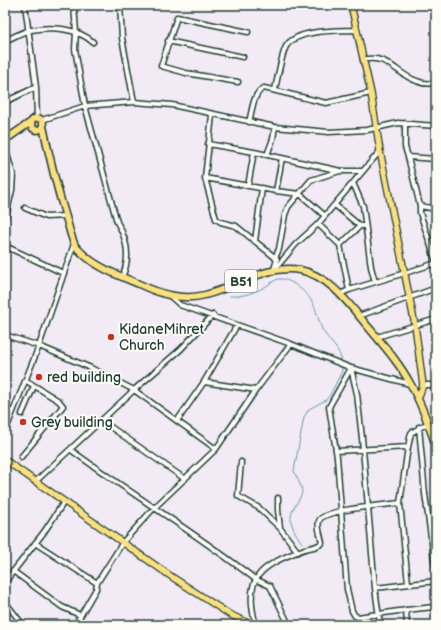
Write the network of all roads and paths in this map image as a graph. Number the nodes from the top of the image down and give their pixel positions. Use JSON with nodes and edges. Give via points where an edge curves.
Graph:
{"nodes":[{"id":1,"x":25,"y":5,"type":"edge"},
{"id":2,"x":74,"y":5,"type":"edge"},
{"id":3,"x":120,"y":5,"type":"edge"},
{"id":4,"x":351,"y":5,"type":"edge"},
{"id":5,"x":29,"y":30,"type":"junction"},
{"id":6,"x":356,"y":30,"type":"junction"},
{"id":7,"x":76,"y":32,"type":"junction"},
{"id":8,"x":248,"y":32,"type":"dead end"},
{"id":9,"x":5,"y":41,"type":"edge"},
{"id":10,"x":168,"y":41,"type":"junction"},
{"id":11,"x":93,"y":42,"type":"dead end"},
{"id":12,"x":243,"y":57,"type":"dead end"},
{"id":13,"x":363,"y":60,"type":"junction"},
{"id":14,"x":238,"y":82,"type":"dead end"},
{"id":15,"x":436,"y":83,"type":"edge"},
{"id":16,"x":36,"y":87,"type":"junction"},
{"id":17,"x":275,"y":90,"type":"junction"},
{"id":18,"x":371,"y":94,"type":"junction"},
{"id":19,"x":5,"y":102,"type":"edge"},
{"id":20,"x":134,"y":102,"type":"junction"},
{"id":21,"x":85,"y":106,"type":"junction"},
{"id":22,"x":212,"y":115,"type":"junction"},
{"id":23,"x":41,"y":121,"type":"junction"},
{"id":24,"x":31,"y":122,"type":"junction"},
{"id":25,"x":249,"y":122,"type":"junction"},
{"id":26,"x":405,"y":123,"type":"junction"},
{"id":27,"x":436,"y":126,"type":"edge"},
{"id":28,"x":275,"y":127,"type":"junction"},
{"id":29,"x":377,"y":127,"type":"junction"},
{"id":30,"x":35,"y":130,"type":"junction"},
{"id":31,"x":19,"y":131,"type":"junction"},
{"id":32,"x":5,"y":140,"type":"edge"},
{"id":33,"x":46,"y":143,"type":"junction"},
{"id":34,"x":208,"y":144,"type":"junction"},
{"id":35,"x":5,"y":148,"type":"edge"},
{"id":36,"x":380,"y":151,"type":"junction"},
{"id":37,"x":254,"y":152,"type":"junction"},
{"id":38,"x":267,"y":155,"type":"junction"},
{"id":39,"x":408,"y":157,"type":"junction"},
{"id":40,"x":282,"y":158,"type":"junction"},
{"id":41,"x":436,"y":159,"type":"edge"},
{"id":42,"x":341,"y":171,"type":"junction"},
{"id":43,"x":362,"y":171,"type":"junction"},
{"id":44,"x":205,"y":178,"type":"junction"},
{"id":45,"x":353,"y":183,"type":"junction"},
{"id":46,"x":248,"y":186,"type":"junction"},
{"id":47,"x":262,"y":188,"type":"junction"},
{"id":48,"x":276,"y":191,"type":"junction"},
{"id":49,"x":300,"y":194,"type":"junction"},
{"id":50,"x":335,"y":205,"type":"junction"},
{"id":51,"x":420,"y":206,"type":"junction"},
{"id":52,"x":25,"y":208,"type":"dead end"},
{"id":53,"x":436,"y":209,"type":"edge"},
{"id":54,"x":6,"y":216,"type":"edge"},
{"id":55,"x":66,"y":216,"type":"junction"},
{"id":56,"x":325,"y":216,"type":"junction"},
{"id":57,"x":5,"y":221,"type":"edge"},
{"id":58,"x":318,"y":224,"type":"junction"},
{"id":59,"x":360,"y":226,"type":"junction"},
{"id":60,"x":365,"y":226,"type":"junction"},
{"id":61,"x":255,"y":241,"type":"junction"},
{"id":62,"x":74,"y":244,"type":"junction"},
{"id":63,"x":340,"y":245,"type":"junction"},
{"id":64,"x":5,"y":246,"type":"edge"},
{"id":65,"x":275,"y":258,"type":"junction"},
{"id":66,"x":436,"y":262,"type":"edge"},
{"id":67,"x":274,"y":269,"type":"junction"},
{"id":68,"x":63,"y":273,"type":"junction"},
{"id":69,"x":405,"y":273,"type":"junction"},
{"id":70,"x":122,"y":277,"type":"junction"},
{"id":71,"x":375,"y":282,"type":"junction"},
{"id":72,"x":436,"y":288,"type":"edge"},
{"id":73,"x":349,"y":290,"type":"junction"},
{"id":74,"x":340,"y":294,"type":"junction"},
{"id":75,"x":170,"y":296,"type":"junction"},
{"id":76,"x":410,"y":298,"type":"junction"},
{"id":77,"x":213,"y":315,"type":"junction"},
{"id":78,"x":358,"y":316,"type":"junction"},
{"id":79,"x":436,"y":319,"type":"edge"},
{"id":80,"x":237,"y":325,"type":"junction"},
{"id":81,"x":415,"y":325,"type":"junction"},
{"id":82,"x":5,"y":334,"type":"edge"},
{"id":83,"x":377,"y":337,"type":"junction"},
{"id":84,"x":291,"y":344,"type":"junction"},
{"id":85,"x":38,"y":346,"type":"junction"},
{"id":86,"x":351,"y":368,"type":"junction"},
{"id":87,"x":25,"y":380,"type":"junction"},
{"id":88,"x":204,"y":382,"type":"junction"},
{"id":89,"x":411,"y":385,"type":"junction"},
{"id":90,"x":423,"y":385,"type":"junction"},
{"id":91,"x":436,"y":385,"type":"edge"},
{"id":92,"x":34,"y":386,"type":"junction"},
{"id":93,"x":134,"y":390,"type":"junction"},
{"id":94,"x":256,"y":390,"type":"junction"},
{"id":95,"x":418,"y":399,"type":"junction"},
{"id":96,"x":5,"y":409,"type":"edge"},
{"id":97,"x":13,"y":412,"type":"junction"},
{"id":98,"x":22,"y":414,"type":"dead end"},
{"id":99,"x":102,"y":421,"type":"junction"},
{"id":100,"x":177,"y":421,"type":"junction"},
{"id":101,"x":428,"y":423,"type":"junction"},
{"id":102,"x":419,"y":427,"type":"junction"},
{"id":103,"x":5,"y":432,"type":"edge"},
{"id":104,"x":436,"y":446,"type":"edge"},
{"id":105,"x":408,"y":447,"type":"junction"},
{"id":106,"x":216,"y":449,"type":"junction"},
{"id":107,"x":363,"y":449,"type":"junction"},
{"id":108,"x":71,"y":450,"type":"junction"},
{"id":109,"x":336,"y":451,"type":"junction"},
{"id":110,"x":21,"y":457,"type":"dead end"},
{"id":111,"x":5,"y":460,"type":"edge"},
{"id":112,"x":241,"y":462,"type":"dead end"},
{"id":113,"x":185,"y":479,"type":"junction"},
{"id":114,"x":35,"y":482,"type":"junction"},
{"id":115,"x":278,"y":498,"type":"dead end"},
{"id":116,"x":64,"y":502,"type":"junction"},
{"id":117,"x":400,"y":504,"type":"junction"},
{"id":118,"x":368,"y":507,"type":"junction"},
{"id":119,"x":154,"y":508,"type":"junction"},
{"id":120,"x":342,"y":510,"type":"junction"},
{"id":121,"x":280,"y":528,"type":"junction"},
{"id":122,"x":123,"y":542,"type":"junction"},
{"id":123,"x":35,"y":543,"type":"junction"},
{"id":124,"x":298,"y":552,"type":"junction"},
{"id":125,"x":13,"y":571,"type":"junction"},
{"id":126,"x":436,"y":573,"type":"edge"},
{"id":127,"x":255,"y":579,"type":"junction"},
{"id":128,"x":436,"y":580,"type":"edge"},
{"id":129,"x":5,"y":582,"type":"edge"},
{"id":130,"x":97,"y":583,"type":"junction"},
{"id":131,"x":408,"y":583,"type":"junction"},
{"id":132,"x":375,"y":588,"type":"junction"},
{"id":133,"x":5,"y":602,"type":"edge"},
{"id":134,"x":436,"y":607,"type":"edge"},
{"id":135,"x":406,"y":610,"type":"junction"},
{"id":136,"x":379,"y":614,"type":"junction"},
{"id":137,"x":80,"y":615,"type":"junction"},
{"id":138,"x":249,"y":624,"type":"edge"},
{"id":139,"x":22,"y":625,"type":"edge"},
{"id":140,"x":75,"y":625,"type":"edge"},
{"id":141,"x":256,"y":625,"type":"edge"},
{"id":142,"x":289,"y":625,"type":"edge"},
{"id":143,"x":380,"y":625,"type":"edge"},
{"id":144,"x":407,"y":625,"type":"edge"}],
"edges":[{"from":1,"to":5,"type":"street"},
{"from":2,"to":7,"type":"street"},
{"from":3,"to":20,"type":"street","via":[[122,38]]},
{"from":4,"to":6,"type":"main road"},
{"from":5,"to":7,"type":"street","via":[[47,28]]},
{"from":5,"to":9,"type":"street"},
{"from":5,"to":16,"type":"street"},
{"from":6,"to":13,"type":"main road"},
{"from":6,"to":17,"type":"street","via":[[303,35],[287,44]]},
{"from":7,"to":11,"type":"street"},
{"from":7,"to":21,"type":"street","via":[[75,49]]},
{"from":8,"to":10,"type":"street","via":[[177,17]]},
{"from":10,"to":12,"type":"street"},
{"from":10,"to":14,"type":"street","via":[[160,66]]},
{"from":13,"to":15,"type":"street","via":[[378,59],[416,81]]},
{"from":13,"to":18,"type":"main road"},
{"from":16,"to":19,"type":"street"},
{"from":16,"to":23,"type":"street"},
{"from":17,"to":18,"type":"street","via":[[329,103]]},
{"from":17,"to":25,"type":"street","via":[[260,89]]},
{"from":18,"to":29,"type":"main road"},
{"from":20,"to":21,"type":"street"},
{"from":20,"to":22,"type":"street","via":[[172,105]]},
{"from":21,"to":23,"type":"street"},
{"from":21,"to":70,"type":"street","via":[[117,222],[124,234],[128,253]]},
{"from":22,"to":25,"type":"street"},
{"from":22,"to":34,"type":"street"},
{"from":23,"to":24,"type":"highway"},
{"from":23,"to":30,"type":"highway","via":[[39,130]]},
{"from":23,"to":33,"type":"highway","number":"B51"},
{"from":24,"to":30,"type":"highway","number":"B51","via":[[31,127]]},
{"from":24,"to":31,"type":"highway"},
{"from":25,"to":28,"type":"street"},
{"from":26,"to":27,"type":"street"},
{"from":26,"to":29,"type":"street"},
{"from":26,"to":39,"type":"street","via":[[405,147]]},
{"from":28,"to":29,"type":"street","via":[[329,132]]},
{"from":28,"to":38,"type":"street"},
{"from":29,"to":36,"type":"main road"},
{"from":30,"to":31,"type":"highway"},
{"from":30,"to":33,"type":"highway","number":"B51"},
{"from":31,"to":32,"type":"highway"},
{"from":33,"to":55,"type":"highway","number":"B51"},
{"from":34,"to":37,"type":"street"},
{"from":34,"to":44,"type":"street"},
{"from":35,"to":54,"type":"street","via":[[13,174]]},
{"from":36,"to":43,"type":"street"},
{"from":36,"to":69,"type":"main road"},
{"from":37,"to":38,"type":"street"},
{"from":37,"to":46,"type":"street"},
{"from":38,"to":40,"type":"street"},
{"from":39,"to":41,"type":"street"},
{"from":39,"to":51,"type":"street"},
{"from":40,"to":42,"type":"street"},
{"from":40,"to":48,"type":"street"},
{"from":42,"to":43,"type":"street"},
{"from":42,"to":49,"type":"street","via":[[311,180]]},
{"from":43,"to":45,"type":"street"},
{"from":44,"to":46,"type":"street"},
{"from":44,"to":61,"type":"street","via":[[216,218],[236,226]]},
{"from":45,"to":50,"type":"street"},
{"from":45,"to":60,"type":"street","via":[[363,206]]},
{"from":46,"to":47,"type":"street"},
{"from":47,"to":48,"type":"street"},
{"from":47,"to":61,"type":"street"},
{"from":48,"to":49,"type":"street"},
{"from":49,"to":56,"type":"street"},
{"from":49,"to":65,"type":"street","via":[[286,210]]},
{"from":50,"to":56,"type":"street"},
{"from":50,"to":59,"type":"street"},
{"from":51,"to":53,"type":"street"},
{"from":51,"to":66,"type":"street"},
{"from":52,"to":55,"type":"street","via":[[46,217]]},
{"from":54,"to":57,"type":"street"},
{"from":55,"to":62,"type":"highway","number":"B51"},
{"from":56,"to":58,"type":"street"},
{"from":58,"to":63,"type":"street"},
{"from":58,"to":67,"type":"street"},
{"from":59,"to":60,"type":"street"},
{"from":59,"to":63,"type":"street"},
{"from":60,"to":71,"type":"street"},
{"from":61,"to":65,"type":"street"},
{"from":62,"to":68,"type":"street"},
{"from":62,"to":70,"type":"highway","number":"B51","via":[[94,263]]},
{"from":63,"to":73,"type":"street"},
{"from":64,"to":68,"type":"street"},
{"from":65,"to":67,"type":"street","via":[[277,259]]},
{"from":66,"to":69,"type":"street"},
{"from":67,"to":74,"type":"highway","number":"B51","via":[[300,270],[313,274]]},
{"from":67,"to":75,"type":"highway","number":"B51","via":[[204,296]]},
{"from":68,"to":85,"type":"street"},
{"from":69,"to":71,"type":"street"},
{"from":69,"to":76,"type":"main road"},
{"from":70,"to":75,"type":"highway","number":"B51"},
{"from":71,"to":73,"type":"street"},
{"from":72,"to":76,"type":"street"},
{"from":73,"to":74,"type":"street"},
{"from":74,"to":78,"type":"highway","number":"B51"},
{"from":75,"to":77,"type":"street","via":[[180,305]]},
{"from":76,"to":78,"type":"street"},
{"from":76,"to":81,"type":"main road"},
{"from":77,"to":80,"type":"street"},
{"from":77,"to":93,"type":"street","via":[[181,350]]},
{"from":78,"to":83,"type":"highway","number":"B51"},
{"from":79,"to":81,"type":"street"},
{"from":80,"to":84,"type":"street"},
{"from":80,"to":88,"type":"street"},
{"from":81,"to":83,"type":"street"},
{"from":81,"to":90,"type":"main road"},
{"from":82,"to":85,"type":"street"},
{"from":83,"to":89,"type":"highway","number":"B51","via":[[401,366]]},
{"from":84,"to":86,"type":"street"},
{"from":84,"to":94,"type":"street"},
{"from":85,"to":87,"type":"street"},
{"from":85,"to":93,"type":"street","via":[[92,368]]},
{"from":86,"to":89,"type":"street"},
{"from":86,"to":107,"type":"street","via":[[357,394]]},
{"from":86,"to":109,"type":"street","via":[[329,407]]},
{"from":87,"to":92,"type":"street"},
{"from":87,"to":97,"type":"street"},
{"from":88,"to":94,"type":"street"},
{"from":88,"to":100,"type":"street"},
{"from":89,"to":95,"type":"highway","number":"B51"},
{"from":90,"to":91,"type":"street"},
{"from":90,"to":95,"type":"main road"},
{"from":92,"to":98,"type":"street"},
{"from":92,"to":110,"type":"street","via":[[63,406]]},
{"from":93,"to":99,"type":"street"},
{"from":93,"to":100,"type":"street"},
{"from":94,"to":106,"type":"street"},
{"from":95,"to":101,"type":"highway","number":"B51"},
{"from":96,"to":97,"type":"street"},
{"from":97,"to":103,"type":"street"},
{"from":99,"to":108,"type":"street"},
{"from":99,"to":113,"type":"street"},
{"from":100,"to":106,"type":"street"},
{"from":101,"to":102,"type":"street"},
{"from":101,"to":104,"type":"highway","number":"B51"},
{"from":102,"to":105,"type":"street","via":[[411,433]]},
{"from":102,"to":126,"type":"street"},
{"from":105,"to":107,"type":"street"},
{"from":105,"to":117,"type":"street"},
{"from":106,"to":113,"type":"street"},
{"from":107,"to":109,"type":"street"},
{"from":107,"to":118,"type":"street"},
{"from":108,"to":114,"type":"street"},
{"from":108,"to":119,"type":"street"},
{"from":109,"to":120,"type":"street"},
{"from":111,"to":114,"type":"main road"},
{"from":112,"to":121,"type":"street","via":[[238,496],[259,508]]},
{"from":113,"to":119,"type":"street"},
{"from":114,"to":116,"type":"main road"},
{"from":115,"to":121,"type":"street"},
{"from":116,"to":122,"type":"main road"},
{"from":116,"to":123,"type":"street"},
{"from":117,"to":118,"type":"street"},
{"from":117,"to":131,"type":"street"},
{"from":118,"to":120,"type":"street"},
{"from":118,"to":132,"type":"street"},
{"from":119,"to":122,"type":"street"},
{"from":119,"to":127,"type":"street"},
{"from":120,"to":124,"type":"street","via":[[327,514],[318,521],[322,543]]},
{"from":120,"to":136,"type":"street","via":[[347,589],[352,612],[354,616]]},
{"from":121,"to":124,"type":"street"},
{"from":122,"to":130,"type":"street"},
{"from":122,"to":138,"type":"main road","via":[[172,577]]},
{"from":123,"to":125,"type":"street"},
{"from":123,"to":130,"type":"street"},
{"from":124,"to":127,"type":"street","via":[[273,562]]},
{"from":125,"to":129,"type":"street"},
{"from":125,"to":137,"type":"street","via":[[62,607]]},
{"from":127,"to":141,"type":"street","via":[[251,599]]},
{"from":127,"to":142,"type":"street","via":[[270,586]]},
{"from":128,"to":131,"type":"street"},
{"from":130,"to":137,"type":"street"},
{"from":131,"to":132,"type":"street"},
{"from":132,"to":136,"type":"street"},
{"from":133,"to":139,"type":"street"},
{"from":134,"to":135,"type":"street"},
{"from":135,"to":136,"type":"street"},
{"from":135,"to":144,"type":"street"},
{"from":136,"to":143,"type":"street"},
{"from":137,"to":140,"type":"street"}]}
